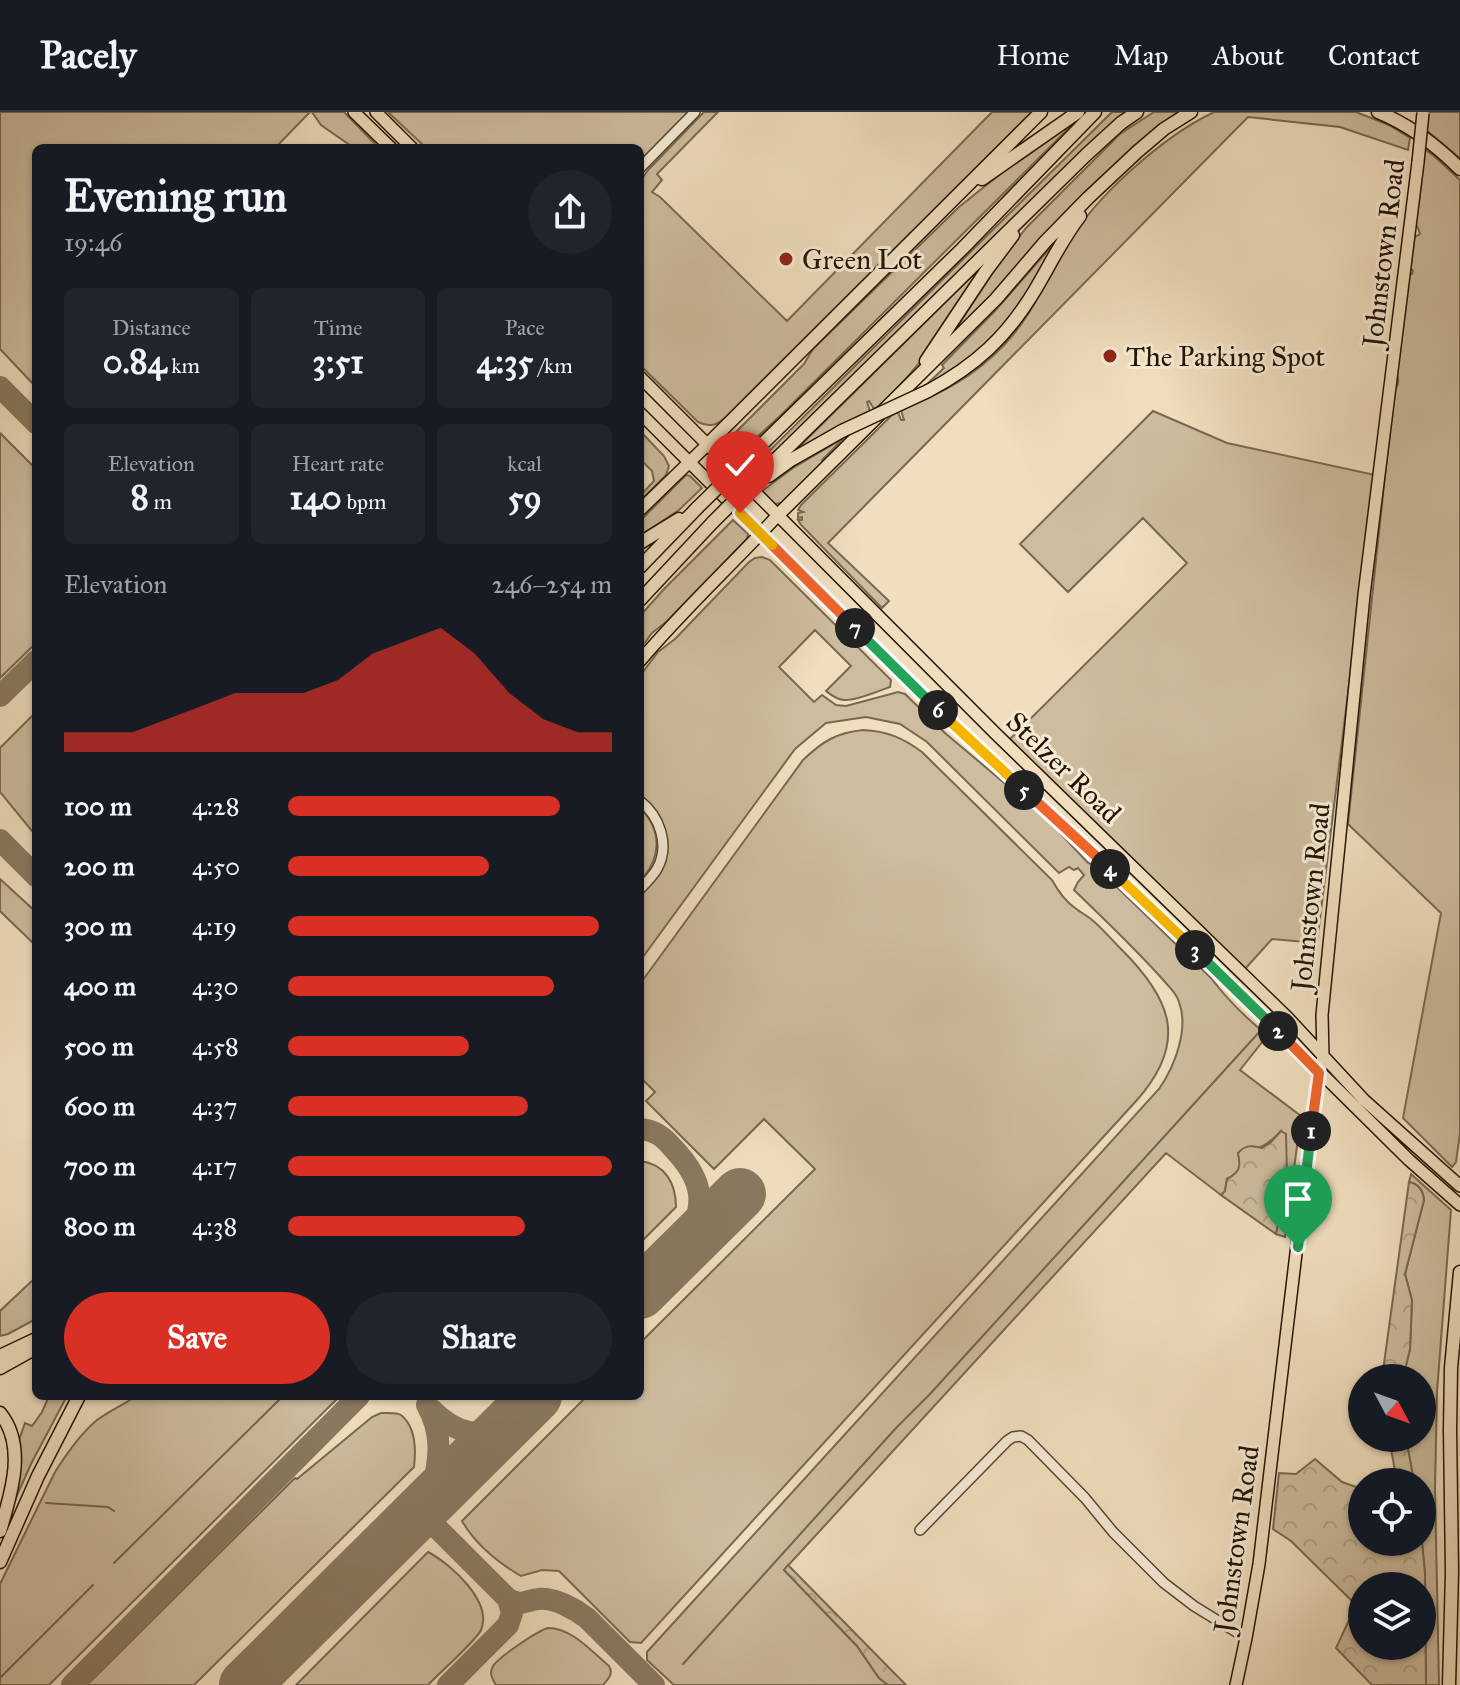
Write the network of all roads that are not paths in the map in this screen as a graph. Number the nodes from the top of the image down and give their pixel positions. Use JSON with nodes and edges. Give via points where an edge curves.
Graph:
{"nodes":[{"id":1,"x":354,"y":112,"type":"edge"},
{"id":2,"x":376,"y":112,"type":"edge"},
{"id":3,"x":695,"y":112,"type":"edge"},
{"id":4,"x":1041,"y":112,"type":"edge"},
{"id":5,"x":1078,"y":112,"type":"edge"},
{"id":6,"x":1095,"y":112,"type":"edge"},
{"id":7,"x":1105,"y":112,"type":"edge"},
{"id":8,"x":1137,"y":112,"type":"edge"},
{"id":9,"x":1191,"y":112,"type":"edge"},
{"id":10,"x":1378,"y":112,"type":"edge"},
{"id":11,"x":1423,"y":112,"type":"edge"},
{"id":12,"x":387,"y":144,"type":"edge"},
{"id":13,"x":408,"y":144,"type":"edge"},
{"id":14,"x":644,"y":164,"type":"edge"},
{"id":15,"x":1460,"y":169,"type":"edge"},
{"id":16,"x":1116,"y":172,"type":"junction"},
{"id":17,"x":1036,"y":203,"type":"junction"},
{"id":18,"x":947,"y":206,"type":"junction"},
{"id":19,"x":1001,"y":208,"type":"junction"},
{"id":20,"x":644,"y":381,"type":"edge"},
{"id":21,"x":910,"y":383,"type":"junction"},
{"id":22,"x":644,"y":417,"type":"edge"},
{"id":23,"x":707,"y":445,"type":"junction"},
{"id":24,"x":689,"y":462,"type":"junction"},
{"id":25,"x":766,"y":474,"type":"junction"},
{"id":26,"x":644,"y":506,"type":"edge"},
{"id":27,"x":698,"y":507,"type":"junction"},
{"id":28,"x":778,"y":515,"type":"junction"},
{"id":29,"x":761,"y":534,"type":"junction"},
{"id":30,"x":644,"y":541,"type":"edge"},
{"id":31,"x":644,"y":563,"type":"edge"},
{"id":32,"x":644,"y":596,"type":"edge"},
{"id":33,"x":644,"y":656,"type":"edge"},
{"id":34,"x":644,"y":805,"type":"edge"},
{"id":35,"x":644,"y":885,"type":"edge"},
{"id":36,"x":1323,"y":1056,"type":"junction"},
{"id":37,"x":1319,"y":1073,"type":"junction"},
{"id":38,"x":1460,"y":1186,"type":"edge"},
{"id":39,"x":1460,"y":1205,"type":"edge"},
{"id":40,"x":1460,"y":1272,"type":"edge"},
{"id":41,"x":32,"y":1341,"type":"edge"},
{"id":42,"x":32,"y":1350,"type":"edge"},
{"id":43,"x":0,"y":1356,"type":"edge"},
{"id":44,"x":0,"y":1368,"type":"edge"},
{"id":45,"x":77,"y":1400,"type":"edge"},
{"id":46,"x":0,"y":1413,"type":"edge"},
{"id":47,"x":920,"y":1530,"type":"dead end"},
{"id":48,"x":0,"y":1531,"type":"edge"},
{"id":49,"x":0,"y":1562,"type":"edge"},
{"id":50,"x":1246,"y":1638,"type":"junction"},
{"id":51,"x":1236,"y":1685,"type":"edge"},
{"id":52,"x":1449,"y":1685,"type":"edge"}],
"edges":[{"from":1,"to":12,"type":"main road"},
{"from":2,"to":13,"type":"main road"},
{"from":3,"to":14,"type":"street"},
{"from":4,"to":18,"type":"highway"},
{"from":5,"to":18,"type":"highway"},
{"from":6,"to":19,"type":"highway"},
{"from":7,"to":19,"type":"highway"},
{"from":8,"to":17,"type":"highway"},
{"from":9,"to":16,"type":"highway"},
{"from":10,"to":15,"type":"highway","via":[[1418,133]]},
{"from":11,"to":36,"type":"main road","name":"Johnstown Road","bridge":true,"via":[[1364,595],[1322,1015]]},
{"from":16,"to":21,"type":"highway"},
{"from":16,"to":25,"type":"highway","bridge":true,"via":[[1070,228],[1034,292],[989,350],[958,375]]},
{"from":17,"to":21,"type":"highway"},
{"from":17,"to":25,"type":"highway"},
{"from":18,"to":23,"type":"highway"},
{"from":19,"to":27,"type":"highway","bridge":true},
{"from":20,"to":23,"type":"main road","name":"Stelzer Road"},
{"from":21,"to":28,"type":"highway"},
{"from":22,"to":24,"type":"main road","name":"Stelzer Road"},
{"from":23,"to":24,"type":"main road"},
{"from":23,"to":28,"type":"main road","name":"Stelzer Road"},
{"from":24,"to":26,"type":"main road"},
{"from":24,"to":29,"type":"main road","name":"Stelzer Road"},
{"from":25,"to":32,"type":"highway","bridge":true},
{"from":27,"to":30,"type":"highway"},
{"from":27,"to":31,"type":"highway"},
{"from":28,"to":29,"type":"main road"},
{"from":28,"to":36,"type":"main road","name":"Stelzer Road"},
{"from":29,"to":33,"type":"main road"},
{"from":29,"to":37,"type":"main road","name":"Stelzer Road"},
{"from":34,"to":35,"type":"street","via":[[661,829],[663,849],[657,870]]},
{"from":36,"to":37,"type":"main road","name":"Johnstown Road"},
{"from":36,"to":38,"type":"main road","name":"Stelzer Road"},
{"from":37,"to":39,"type":"main road","name":"Stelzer Road"},
{"from":37,"to":50,"type":"main road","name":"Johnstown Road"},
{"from":40,"to":52,"type":"highway","via":[[1451,1368]]},
{"from":41,"to":43,"type":"highway"},
{"from":42,"to":44,"type":"highway"},
{"from":45,"to":49,"type":"highway"},
{"from":46,"to":48,"type":"highway","via":[[14,1443],[14,1467]]},
{"from":47,"to":50,"type":"street","via":[[1007,1441],[1021,1436],[1164,1583]]},
{"from":50,"to":51,"type":"main road","name":"Johnstown Road"}]}
